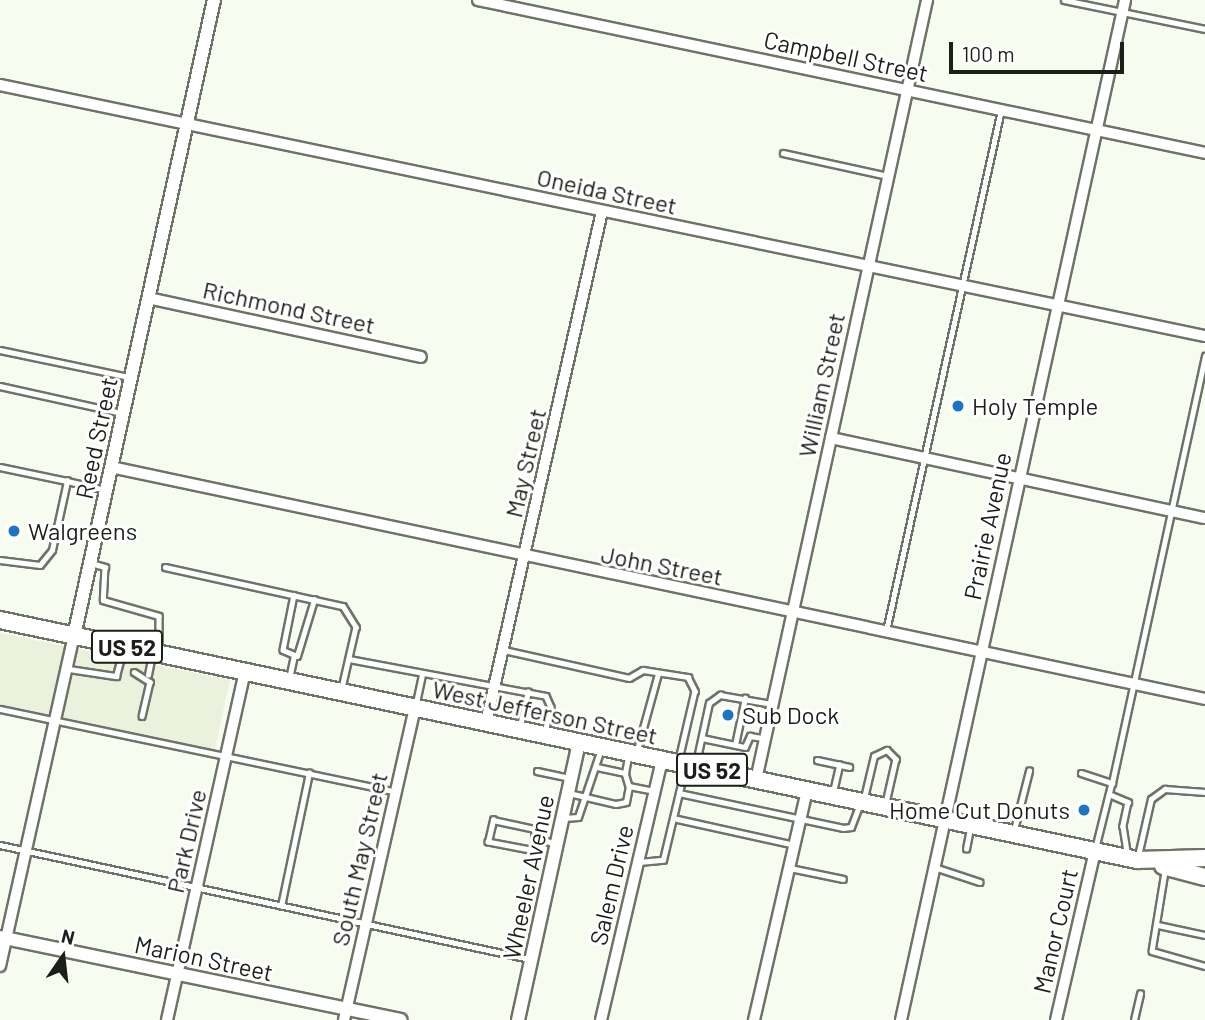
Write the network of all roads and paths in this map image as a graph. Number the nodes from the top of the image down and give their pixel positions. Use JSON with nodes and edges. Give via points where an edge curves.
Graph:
{"nodes":[{"id":1,"x":214,"y":0,"type":"edge"},
{"id":2,"x":478,"y":0,"type":"edge"},
{"id":3,"x":928,"y":0,"type":"edge"},
{"id":4,"x":1064,"y":0,"type":"edge"},
{"id":5,"x":1125,"y":0,"type":"edge"},
{"id":6,"x":1123,"y":12,"type":"junction"},
{"id":7,"x":1205,"y":29,"type":"edge"},
{"id":8,"x":0,"y":85,"type":"edge"},
{"id":9,"x":907,"y":91,"type":"junction"},
{"id":10,"x":1001,"y":110,"type":"junction"},
{"id":11,"x":186,"y":125,"type":"junction"},
{"id":12,"x":1096,"y":130,"type":"junction"},
{"id":13,"x":783,"y":153,"type":"dead end"},
{"id":14,"x":1205,"y":153,"type":"edge"},
{"id":15,"x":889,"y":176,"type":"junction"},
{"id":16,"x":602,"y":211,"type":"junction"},
{"id":17,"x":869,"y":267,"type":"junction"},
{"id":18,"x":961,"y":285,"type":"junction"},
{"id":19,"x":148,"y":298,"type":"junction"},
{"id":20,"x":1058,"y":306,"type":"junction"},
{"id":21,"x":1205,"y":336,"type":"edge"},
{"id":22,"x":0,"y":350,"type":"edge"},
{"id":23,"x":1205,"y":356,"type":"edge"},
{"id":24,"x":421,"y":357,"type":"dead end"},
{"id":25,"x":131,"y":378,"type":"junction"},
{"id":26,"x":0,"y":386,"type":"edge"},
{"id":27,"x":123,"y":413,"type":"junction"},
{"id":28,"x":831,"y":438,"type":"junction"},
{"id":29,"x":926,"y":459,"type":"junction"},
{"id":30,"x":0,"y":467,"type":"edge"},
{"id":31,"x":111,"y":467,"type":"junction"},
{"id":32,"x":1019,"y":480,"type":"junction"},
{"id":33,"x":67,"y":481,"type":"junction"},
{"id":34,"x":106,"y":489,"type":"junction"},
{"id":35,"x":1171,"y":511,"type":"junction"},
{"id":36,"x":1205,"y":518,"type":"edge"},
{"id":37,"x":525,"y":559,"type":"junction"},
{"id":38,"x":0,"y":560,"type":"edge"},
{"id":39,"x":90,"y":563,"type":"junction"},
{"id":40,"x":165,"y":567,"type":"dead end"},
{"id":41,"x":294,"y":595,"type":"junction"},
{"id":42,"x":314,"y":600,"type":"junction"},
{"id":43,"x":792,"y":613,"type":"junction"},
{"id":44,"x":0,"y":620,"type":"edge"},
{"id":45,"x":886,"y":632,"type":"junction"},
{"id":46,"x":74,"y":636,"type":"junction"},
{"id":47,"x":124,"y":646,"type":"junction"},
{"id":48,"x":503,"y":650,"type":"junction"},
{"id":49,"x":981,"y":652,"type":"junction"},
{"id":50,"x":155,"y":653,"type":"junction"},
{"id":51,"x":294,"y":656,"type":"junction"},
{"id":52,"x":349,"y":659,"type":"junction"},
{"id":53,"x":68,"y":668,"type":"junction"},
{"id":54,"x":134,"y":672,"type":"dead end"},
{"id":55,"x":245,"y":672,"type":"junction"},
{"id":56,"x":658,"y":674,"type":"junction"},
{"id":57,"x":148,"y":675,"type":"junction"},
{"id":58,"x":422,"y":675,"type":"junction"},
{"id":59,"x":288,"y":681,"type":"junction"},
{"id":60,"x":1133,"y":684,"type":"junction"},
{"id":61,"x":495,"y":685,"type":"junction"},
{"id":62,"x":341,"y":692,"type":"junction"},
{"id":63,"x":527,"y":692,"type":"junction"},
{"id":64,"x":745,"y":698,"type":"junction"},
{"id":65,"x":1205,"y":699,"type":"edge"},
{"id":66,"x":772,"y":704,"type":"junction"},
{"id":67,"x":415,"y":708,"type":"junction"},
{"id":68,"x":0,"y":709,"type":"edge"},
{"id":69,"x":142,"y":716,"type":"dead end"},
{"id":70,"x":56,"y":721,"type":"junction"},
{"id":71,"x":486,"y":723,"type":"junction"},
{"id":72,"x":519,"y":730,"type":"junction"},
{"id":73,"x":545,"y":735,"type":"junction"},
{"id":74,"x":702,"y":738,"type":"junction"},
{"id":75,"x":765,"y":738,"type":"junction"},
{"id":76,"x":579,"y":742,"type":"junction"},
{"id":77,"x":735,"y":745,"type":"junction"},
{"id":78,"x":601,"y":747,"type":"junction"},
{"id":79,"x":632,"y":754,"type":"junction"},
{"id":80,"x":226,"y":756,"type":"junction"},
{"id":81,"x":662,"y":760,"type":"junction"},
{"id":82,"x":817,"y":760,"type":"dead end"},
{"id":83,"x":686,"y":765,"type":"junction"},
{"id":84,"x":839,"y":765,"type":"junction"},
{"id":85,"x":597,"y":767,"type":"junction"},
{"id":86,"x":849,"y":767,"type":"dead end"},
{"id":87,"x":537,"y":771,"type":"dead end"},
{"id":88,"x":1029,"y":771,"type":"dead end"},
{"id":89,"x":309,"y":773,"type":"junction"},
{"id":90,"x":625,"y":773,"type":"junction"},
{"id":91,"x":1081,"y":773,"type":"dead end"},
{"id":92,"x":571,"y":778,"type":"junction"},
{"id":93,"x":756,"y":780,"type":"junction"},
{"id":94,"x":1112,"y":783,"type":"junction"},
{"id":95,"x":629,"y":786,"type":"junction"},
{"id":96,"x":807,"y":790,"type":"junction"},
{"id":97,"x":654,"y":791,"type":"junction"},
{"id":98,"x":396,"y":792,"type":"junction"},
{"id":99,"x":568,"y":793,"type":"junction"},
{"id":100,"x":679,"y":793,"type":"junction"},
{"id":101,"x":1205,"y":793,"type":"edge"},
{"id":102,"x":1110,"y":794,"type":"junction"},
{"id":103,"x":583,"y":796,"type":"junction"},
{"id":104,"x":832,"y":796,"type":"junction"},
{"id":105,"x":862,"y":802,"type":"junction"},
{"id":106,"x":885,"y":807,"type":"junction"},
{"id":107,"x":562,"y":817,"type":"junction"},
{"id":108,"x":673,"y":818,"type":"junction"},
{"id":109,"x":800,"y":820,"type":"junction"},
{"id":110,"x":944,"y":820,"type":"junction"},
{"id":111,"x":971,"y":825,"type":"junction"},
{"id":112,"x":1013,"y":834,"type":"junction"},
{"id":113,"x":538,"y":839,"type":"junction"},
{"id":114,"x":556,"y":844,"type":"junction"},
{"id":115,"x":0,"y":845,"type":"edge"},
{"id":116,"x":794,"y":845,"type":"junction"},
{"id":117,"x":965,"y":849,"type":"dead end"},
{"id":118,"x":27,"y":851,"type":"junction"},
{"id":119,"x":1095,"y":851,"type":"junction"},
{"id":120,"x":1205,"y":858,"type":"edge"},
{"id":121,"x":1132,"y":859,"type":"junction"},
{"id":122,"x":638,"y":862,"type":"junction"},
{"id":123,"x":933,"y":867,"type":"junction"},
{"id":124,"x":1166,"y":867,"type":"junction"},
{"id":125,"x":790,"y":868,"type":"junction"},
{"id":126,"x":1205,"y":877,"type":"edge"},
{"id":127,"x":843,"y":879,"type":"dead end"},
{"id":128,"x":980,"y":882,"type":"dead end"},
{"id":129,"x":197,"y":888,"type":"junction"},
{"id":130,"x":281,"y":906,"type":"junction"},
{"id":131,"x":366,"y":924,"type":"junction"},
{"id":132,"x":1158,"y":925,"type":"junction"},
{"id":133,"x":1205,"y":935,"type":"edge"},
{"id":134,"x":3,"y":938,"type":"edge"},
{"id":135,"x":531,"y":959,"type":"junction"},
{"id":136,"x":0,"y":966,"type":"edge"},
{"id":137,"x":1205,"y":966,"type":"edge"},
{"id":138,"x":176,"y":973,"type":"junction"},
{"id":139,"x":1140,"y":994,"type":"dead end"},
{"id":140,"x":346,"y":1014,"type":"edge"},
{"id":141,"x":167,"y":1020,"type":"edge"},
{"id":142,"x":400,"y":1020,"type":"edge"},
{"id":143,"x":518,"y":1020,"type":"edge"},
{"id":144,"x":601,"y":1020,"type":"edge"},
{"id":145,"x":754,"y":1020,"type":"edge"},
{"id":146,"x":901,"y":1020,"type":"edge"},
{"id":147,"x":1056,"y":1020,"type":"edge"},
{"id":148,"x":1134,"y":1020,"type":"edge"}],
"edges":[{"from":1,"to":11,"type":"street","name":"Reed Street"},
{"from":2,"to":9,"type":"street","name":"Campbell Street"},
{"from":3,"to":9,"type":"street","name":"William Street"},
{"from":4,"to":6,"type":"lane"},
{"from":5,"to":6,"type":"street","name":"Prairie Avenue"},
{"from":6,"to":7,"type":"lane"},
{"from":6,"to":12,"type":"street","name":"Prairie Avenue"},
{"from":8,"to":11,"type":"street","name":"Oneida Street"},
{"from":9,"to":10,"type":"street","name":"Campbell Street"},
{"from":9,"to":15,"type":"street","name":"William Street"},
{"from":10,"to":12,"type":"street","name":"Campbell Street"},
{"from":10,"to":18,"type":"lane"},
{"from":11,"to":16,"type":"street","name":"Oneida Street"},
{"from":11,"to":19,"type":"street","name":"Reed Street"},
{"from":12,"to":14,"type":"street","name":"Campbell Street"},
{"from":12,"to":20,"type":"street","name":"Prairie Avenue"},
{"from":13,"to":15,"type":"lane"},
{"from":15,"to":17,"type":"street","name":"William Street"},
{"from":16,"to":17,"type":"street","name":"Oneida Street"},
{"from":16,"to":37,"type":"street","name":"May Street"},
{"from":17,"to":18,"type":"street","name":"Oneida Street"},
{"from":17,"to":28,"type":"street","name":"William Street"},
{"from":18,"to":20,"type":"street","name":"Oneida Street"},
{"from":18,"to":29,"type":"lane"},
{"from":19,"to":24,"type":"street","name":"Richmond Street"},
{"from":19,"to":25,"type":"street","name":"Reed Street"},
{"from":20,"to":21,"type":"street","name":"Oneida Street"},
{"from":20,"to":32,"type":"street","name":"Prairie Avenue"},
{"from":22,"to":25,"type":"lane"},
{"from":23,"to":35,"type":"lane"},
{"from":25,"to":27,"type":"street","name":"Reed Street"},
{"from":26,"to":27,"type":"lane"},
{"from":27,"to":31,"type":"street","name":"Reed Street"},
{"from":28,"to":29,"type":"street"},
{"from":28,"to":43,"type":"street","name":"William Street"},
{"from":29,"to":32,"type":"street"},
{"from":29,"to":45,"type":"lane"},
{"from":30,"to":33,"type":"lane"},
{"from":31,"to":34,"type":"street","name":"Reed Street"},
{"from":31,"to":37,"type":"street","name":"John Street"},
{"from":32,"to":35,"type":"street"},
{"from":32,"to":49,"type":"street","name":"Prairie Avenue"},
{"from":33,"to":34,"type":"lane"},
{"from":33,"to":38,"type":"lane","via":[[52,550],[40,565]]},
{"from":34,"to":39,"type":"street","name":"Reed Street"},
{"from":35,"to":36,"type":"street"},
{"from":35,"to":60,"type":"lane"},
{"from":37,"to":43,"type":"street","name":"John Street"},
{"from":37,"to":48,"type":"street","name":"May Street"},
{"from":39,"to":46,"type":"street","name":"Reed Street"},
{"from":39,"to":50,"type":"lane","via":[[105,567],[103,600],[159,616]]},
{"from":40,"to":41,"type":"lane"},
{"from":41,"to":42,"type":"lane"},
{"from":41,"to":51,"type":"lane","via":[[283,650]]},
{"from":42,"to":51,"type":"lane","via":[[302,655]]},
{"from":42,"to":52,"type":"lane","via":[[353,613]]},
{"from":43,"to":45,"type":"street","name":"John Street"},
{"from":43,"to":66,"type":"street","name":"William Street"},
{"from":44,"to":46,"type":"main road","name":"West Jefferson Street","number":"US 52"},
{"from":45,"to":49,"type":"street","name":"John Street"},
{"from":46,"to":47,"type":"main road","name":"West Jefferson Street","number":"US 52"},
{"from":46,"to":53,"type":"street","name":"Reed Street"},
{"from":47,"to":50,"type":"main road","name":"West Jefferson Street","number":"US 52"},
{"from":47,"to":53,"type":"lane","via":[[116,676]]},
{"from":48,"to":56,"type":"lane","via":[[629,678],[643,670]]},
{"from":48,"to":61,"type":"street","name":"May Street"},
{"from":49,"to":60,"type":"street","name":"John Street"},
{"from":49,"to":110,"type":"street","name":"Prairie Avenue"},
{"from":50,"to":55,"type":"main road","name":"West Jefferson Street","number":"US 52"},
{"from":50,"to":57,"type":"lane"},
{"from":51,"to":59,"type":"lane"},
{"from":52,"to":58,"type":"lane"},
{"from":52,"to":62,"type":"lane"},
{"from":53,"to":70,"type":"street","name":"Reed Street"},
{"from":54,"to":57,"type":"lane"},
{"from":55,"to":59,"type":"main road","name":"West Jefferson Street","number":"US 52"},
{"from":55,"to":80,"type":"street","name":"Park Drive"},
{"from":56,"to":79,"type":"lane"},
{"from":56,"to":83,"type":"lane","via":[[688,677],[695,684]]},
{"from":57,"to":69,"type":"lane"},
{"from":58,"to":61,"type":"lane"},
{"from":58,"to":67,"type":"lane"},
{"from":59,"to":62,"type":"main road","name":"West Jefferson Street","number":"US 52"},
{"from":60,"to":65,"type":"street","name":"John Street"},
{"from":60,"to":94,"type":"lane"},
{"from":61,"to":63,"type":"lane"},
{"from":61,"to":71,"type":"street","name":"May Street"},
{"from":62,"to":67,"type":"main road","name":"West Jefferson Street","number":"US 52"},
{"from":63,"to":72,"type":"lane"},
{"from":63,"to":73,"type":"lane","via":[[551,701]]},
{"from":64,"to":66,"type":"lane"},
{"from":64,"to":74,"type":"lane","via":[[720,695],[709,704]]},
{"from":64,"to":77,"type":"lane"},
{"from":66,"to":75,"type":"street","name":"William Street"},
{"from":67,"to":71,"type":"main road","name":"West Jefferson Street","number":"US 52"},
{"from":67,"to":98,"type":"street","name":"South May Street"},
{"from":68,"to":70,"type":"lane"},
{"from":70,"to":80,"type":"lane"},
{"from":70,"to":118,"type":"street","name":"Reed Street"},
{"from":71,"to":72,"type":"main road","name":"West Jefferson Street","number":"US 52"},
{"from":72,"to":73,"type":"main road","name":"West Jefferson Street","number":"US 52"},
{"from":73,"to":76,"type":"main road","name":"West Jefferson Street","number":"US 52"},
{"from":74,"to":77,"type":"lane"},
{"from":74,"to":83,"type":"lane"},
{"from":75,"to":77,"type":"lane","via":[[750,736],[746,747]]},
{"from":75,"to":93,"type":"street","name":"William Street"},
{"from":76,"to":78,"type":"main road","name":"West Jefferson Street","number":"US 52"},
{"from":76,"to":92,"type":"street","name":"Wheeler Avenue"},
{"from":78,"to":79,"type":"main road","name":"West Jefferson Street","number":"US 52"},
{"from":78,"to":85,"type":"lane"},
{"from":79,"to":81,"type":"main road","name":"West Jefferson Street","number":"US 52"},
{"from":79,"to":90,"type":"lane"},
{"from":80,"to":89,"type":"lane"},
{"from":80,"to":129,"type":"street","name":"Park Drive"},
{"from":81,"to":83,"type":"main road","name":"West Jefferson Street","number":"US 52"},
{"from":81,"to":97,"type":"street","name":"Salem Drive"},
{"from":82,"to":84,"type":"lane"},
{"from":83,"to":93,"type":"main road","name":"West Jefferson Street","number":"US 52"},
{"from":83,"to":100,"type":"lane"},
{"from":84,"to":86,"type":"lane"},
{"from":84,"to":104,"type":"lane"},
{"from":85,"to":90,"type":"lane"},
{"from":85,"to":103,"type":"lane"},
{"from":87,"to":92,"type":"lane"},
{"from":88,"to":112,"type":"lane"},
{"from":89,"to":98,"type":"lane"},
{"from":89,"to":130,"type":"lane"},
{"from":90,"to":95,"type":"lane"},
{"from":91,"to":94,"type":"lane"},
{"from":92,"to":99,"type":"street","name":"Wheeler Avenue"},
{"from":93,"to":96,"type":"main road","name":"West Jefferson Street","number":"US 52"},
{"from":94,"to":102,"type":"lane"},
{"from":95,"to":97,"type":"lane"},
{"from":95,"to":103,"type":"lane","via":[[626,802]]},
{"from":96,"to":104,"type":"main road","name":"West Jefferson Street","number":"US 52"},
{"from":96,"to":109,"type":"street"},
{"from":97,"to":122,"type":"street","name":"Salem Drive"},
{"from":98,"to":131,"type":"street","name":"South May Street"},
{"from":99,"to":103,"type":"lane"},
{"from":99,"to":107,"type":"street","name":"Wheeler Avenue"},
{"from":100,"to":108,"type":"lane"},
{"from":100,"to":109,"type":"lane"},
{"from":101,"to":121,"type":"lane","via":[[1172,788],[1152,799]]},
{"from":102,"to":119,"type":"lane"},
{"from":102,"to":121,"type":"lane","via":[[1128,802],[1123,826]]},
{"from":103,"to":107,"type":"lane","via":[[578,817]]},
{"from":104,"to":105,"type":"main road","name":"West Jefferson Street","number":"US 52"},
{"from":105,"to":106,"type":"main road","name":"West Jefferson Street","number":"US 52"},
{"from":105,"to":106,"type":"lane","via":[[874,757],[887,750],[895,759]]},
{"from":105,"to":109,"type":"lane","via":[[851,827]]},
{"from":106,"to":110,"type":"main road","name":"West Jefferson Street","number":"US 52"},
{"from":107,"to":114,"type":"street","name":"Wheeler Avenue"},
{"from":108,"to":116,"type":"lane"},
{"from":108,"to":122,"type":"lane","via":[[663,860]]},
{"from":109,"to":116,"type":"street"},
{"from":110,"to":111,"type":"main road","name":"West Jefferson Street","number":"US 52"},
{"from":110,"to":123,"type":"street","name":"Prairie Avenue"},
{"from":111,"to":112,"type":"main road","name":"West Jefferson Street","number":"US 52"},
{"from":111,"to":117,"type":"lane"},
{"from":112,"to":119,"type":"main road","name":"West Jefferson Street","number":"US 52"},
{"from":113,"to":113,"type":"lane","via":[[531,852],[485,837],[493,820],[535,829]]},
{"from":113,"to":114,"type":"lane"},
{"from":114,"to":135,"type":"street","name":"Wheeler Avenue"},
{"from":115,"to":118,"type":"lane"},
{"from":116,"to":125,"type":"street"},
{"from":118,"to":129,"type":"lane"},
{"from":118,"to":134,"type":"street","name":"Reed Street"},
{"from":119,"to":121,"type":"main road","name":"West Jefferson Street","number":"US 52"},
{"from":119,"to":147,"type":"street","name":"Manor Court"},
{"from":120,"to":121,"type":"main road","name":"West Jefferson Street","number":"US 52"},
{"from":121,"to":124,"type":"main road","number":"US 52"},
{"from":122,"to":144,"type":"street","name":"Salem Drive"},
{"from":123,"to":128,"type":"lane"},
{"from":123,"to":146,"type":"street","name":"Prairie Avenue"},
{"from":124,"to":126,"type":"main road","number":"US 52"},
{"from":124,"to":132,"type":"lane"},
{"from":125,"to":127,"type":"lane"},
{"from":125,"to":145,"type":"street"},
{"from":129,"to":130,"type":"lane"},
{"from":129,"to":138,"type":"street","name":"Park Drive"},
{"from":130,"to":131,"type":"lane"},
{"from":131,"to":135,"type":"lane"},
{"from":131,"to":140,"type":"street","name":"South May Street"},
{"from":132,"to":133,"type":"lane"},
{"from":132,"to":137,"type":"lane","via":[[1152,951]]},
{"from":134,"to":136,"type":"street","name":"Reed Street"},
{"from":134,"to":138,"type":"street","name":"Marion Street"},
{"from":135,"to":143,"type":"street","name":"Wheeler Avenue"},
{"from":138,"to":140,"type":"street","name":"Marion Street"},
{"from":138,"to":141,"type":"street","name":"Park Drive"},
{"from":139,"to":148,"type":"lane"},
{"from":140,"to":142,"type":"street","name":"Marion Street"}]}
